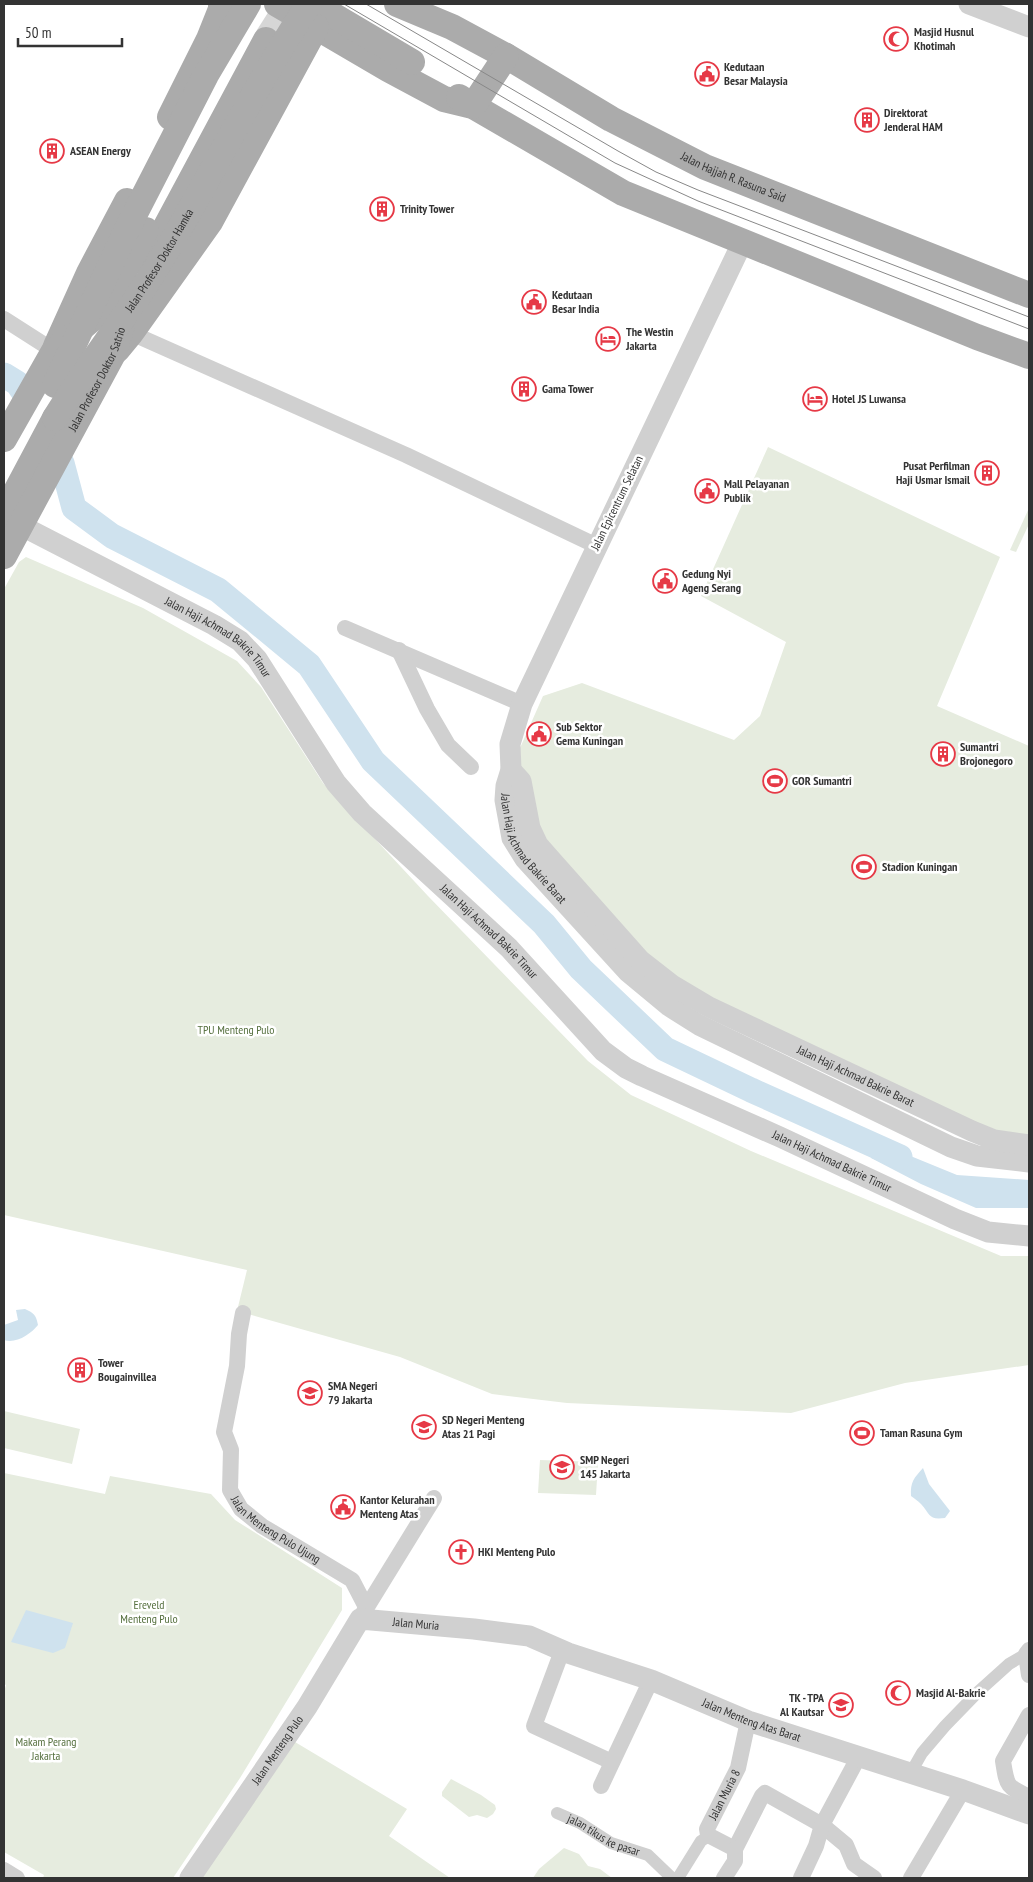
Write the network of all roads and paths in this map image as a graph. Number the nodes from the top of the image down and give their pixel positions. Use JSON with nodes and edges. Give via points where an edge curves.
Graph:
{"nodes":[{"id":1,"x":221,"y":4,"type":"edge"},
{"id":2,"x":248,"y":4,"type":"edge"},
{"id":3,"x":277,"y":4,"type":"edge"},
{"id":4,"x":398,"y":4,"type":"edge"},
{"id":5,"x":423,"y":4,"type":"edge"},
{"id":6,"x":969,"y":4,"type":"edge"},
{"id":7,"x":313,"y":11,"type":"edge"},
{"id":8,"x":452,"y":27,"type":"junction"},
{"id":9,"x":1029,"y":27,"type":"edge"},
{"id":10,"x":209,"y":39,"type":"junction"},
{"id":11,"x":506,"y":56,"type":"junction"},
{"id":12,"x":293,"y":67,"type":"junction"},
{"id":13,"x":473,"y":106,"type":"junction"},
{"id":14,"x":743,"y":242,"type":"junction"},
{"id":15,"x":1029,"y":295,"type":"edge"},
{"id":16,"x":4,"y":319,"type":"edge"},
{"id":17,"x":131,"y":332,"type":"junction"},
{"id":18,"x":54,"y":351,"type":"junction"},
{"id":19,"x":113,"y":354,"type":"junction"},
{"id":20,"x":1029,"y":356,"type":"edge"},
{"id":21,"x":4,"y":439,"type":"edge"},
{"id":22,"x":4,"y":478,"type":"edge"},
{"id":23,"x":12,"y":520,"type":"edge"},
{"id":24,"x":597,"y":546,"type":"junction"},
{"id":25,"x":4,"y":556,"type":"edge"},
{"id":26,"x":345,"y":628,"type":"dead end"},
{"id":27,"x":399,"y":650,"type":"junction"},
{"id":28,"x":522,"y":704,"type":"junction"},
{"id":29,"x":471,"y":767,"type":"dead end"},
{"id":30,"x":511,"y":770,"type":"joint"},
{"id":31,"x":1029,"y":1145,"type":"edge"},
{"id":32,"x":1001,"y":1150,"type":"junction"},
{"id":33,"x":1029,"y":1162,"type":"edge"},
{"id":34,"x":1029,"y":1236,"type":"edge"},
{"id":35,"x":243,"y":1313,"type":"dead end"},
{"id":36,"x":430,"y":1504,"type":"dead end"},
{"id":37,"x":363,"y":1613,"type":"junction"},
{"id":38,"x":474,"y":1629,"type":"joint"},
{"id":39,"x":562,"y":1651,"type":"junction"},
{"id":40,"x":1028,"y":1652,"type":"edge"},
{"id":41,"x":1029,"y":1675,"type":"edge"},
{"id":42,"x":651,"y":1680,"type":"junction"},
{"id":43,"x":1029,"y":1715,"type":"edge"},
{"id":44,"x":748,"y":1722,"type":"junction"},
{"id":45,"x":858,"y":1758,"type":"junction"},
{"id":46,"x":612,"y":1762,"type":"junction"},
{"id":47,"x":910,"y":1774,"type":"junction"},
{"id":48,"x":601,"y":1786,"type":"dead end"},
{"id":49,"x":963,"y":1790,"type":"junction"},
{"id":50,"x":1029,"y":1797,"type":"edge"},
{"id":51,"x":557,"y":1813,"type":"dead end"},
{"id":52,"x":1029,"y":1814,"type":"edge"},
{"id":53,"x":822,"y":1825,"type":"junction"},
{"id":54,"x":709,"y":1836,"type":"junction"},
{"id":55,"x":735,"y":1849,"type":"junction"},
{"id":56,"x":4,"y":1870,"type":"edge"},
{"id":57,"x":17,"y":1878,"type":"edge"},
{"id":58,"x":190,"y":1878,"type":"edge"},
{"id":59,"x":672,"y":1878,"type":"edge"},
{"id":60,"x":678,"y":1878,"type":"edge"},
{"id":61,"x":724,"y":1878,"type":"edge"},
{"id":62,"x":801,"y":1878,"type":"edge"},
{"id":63,"x":874,"y":1878,"type":"edge"},
{"id":64,"x":911,"y":1878,"type":"edge"}],
"edges":[{"from":1,"to":10,"type":"main road"},
{"from":2,"to":22,"type":"main road","bridge":true,"via":[[187,112],[128,227],[55,385]]},
{"from":3,"to":7,"type":"main road"},
{"from":4,"to":8,"type":"main road","name":"Jalan Hajjah R. Rasuna Said"},
{"from":5,"to":8,"type":"main road","name":"Jalan Hajjah R. Rasuna Said"},
{"from":6,"to":9,"type":"street"},
{"from":7,"to":12,"type":"main road"},
{"from":7,"to":13,"type":"main road","via":[[444,100]]},
{"from":7,"to":23,"type":"main road","name":"Jalan Profesor Doktor Hamka","bridge":true,"via":[[281,46],[161,260],[69,396]]},
{"from":8,"to":11,"type":"main road","name":"Jalan Hajjah R. Rasuna Said"},
{"from":10,"to":12,"type":"main road","via":[[225,25],[247,16],[281,36],[290,46]]},
{"from":10,"to":18,"type":"main road","via":[[89,273]]},
{"from":11,"to":13,"type":"main road"},
{"from":11,"to":15,"type":"main road","name":"Jalan Hajjah R. Rasuna Said","via":[[611,119],[705,167]]},
{"from":12,"to":17,"type":"main road","via":[[210,222]]},
{"from":13,"to":14,"type":"main road","via":[[623,193]]},
{"from":14,"to":20,"type":"main road"},
{"from":14,"to":24,"type":"street","name":"Jalan Epicentrum Selatan"},
{"from":16,"to":18,"type":"street"},
{"from":17,"to":19,"type":"main road"},
{"from":17,"to":24,"type":"street","via":[[406,455]]},
{"from":18,"to":19,"type":"main road","name":"Jalan Profesor Doktor Satrio","via":[[105,308],[259,35],[134,289]]},
{"from":18,"to":21,"type":"main road","name":"Jalan Profesor Doktor Satrio"},
{"from":19,"to":23,"type":"main road","name":"Jalan Profesor Doktor Satrio"},
{"from":23,"to":25,"type":"main road","name":"Jalan Profesor Doktor Satrio"},
{"from":23,"to":34,"type":"street","name":"Jalan Haji Achmad Bakrie Timur","via":[[240,641],[257,659],[346,795],[509,948],[613,1060],[955,1219],[988,1232]]},
{"from":24,"to":28,"type":"street","name":"Jalan Epicentrum Selatan"},
{"from":26,"to":27,"type":"street"},
{"from":27,"to":28,"type":"street"},
{"from":27,"to":29,"type":"street","via":[[448,745]]},
{"from":28,"to":30,"type":"street","name":"Jalan Epicentrum Selatan","via":[[510,744]]},
{"from":30,"to":32,"type":"street","name":"Jalan Haji Achmad Bakrie Barat","via":[[506,786],[514,799],[512,838],[525,859],[617,948],[628,972],[669,1006],[699,1025],[951,1147],[977,1156]]},
{"from":31,"to":32,"type":"street","name":"Jalan Haji Achmad Bakrie Barat"},
{"from":32,"to":33,"type":"street","name":"Jalan Haji Achmad Bakrie Barat"},
{"from":35,"to":37,"type":"street","name":"Jalan Menteng Pulo Ujung","via":[[224,1432],[231,1450],[230,1490],[241,1509],[262,1526],[352,1580]]},
{"from":36,"to":37,"type":"street"},
{"from":37,"to":38,"type":"street","name":"Jalan Muria"},
{"from":37,"to":58,"type":"street","name":"Jalan Menteng Pulo","via":[[307,1707]]},
{"from":38,"to":39,"type":"street","name":"Jalan Menteng Atas Barat","via":[[529,1636]]},
{"from":39,"to":42,"type":"street","name":"Jalan Menteng Atas Barat"},
{"from":39,"to":46,"type":"street","via":[[534,1726]]},
{"from":40,"to":41,"type":"street"},
{"from":40,"to":47,"type":"street","via":[[1009,1664],[945,1726],[922,1753]]},
{"from":42,"to":44,"type":"street","name":"Jalan Menteng Atas Barat"},
{"from":42,"to":46,"type":"street"},
{"from":43,"to":50,"type":"street","via":[[1003,1761],[1006,1780],[1012,1789]]},
{"from":44,"to":45,"type":"street","name":"Jalan Menteng Atas Barat"},
{"from":44,"to":54,"type":"street","name":"Jalan Muria 8","via":[[738,1768],[707,1829]]},
{"from":45,"to":47,"type":"street","name":"Jalan Menteng Atas Barat"},
{"from":45,"to":53,"type":"street"},
{"from":46,"to":48,"type":"street"},
{"from":47,"to":49,"type":"street","name":"Jalan Menteng Atas Barat"},
{"from":49,"to":52,"type":"street","name":"Jalan Menteng Atas Barat"},
{"from":49,"to":64,"type":"street"},
{"from":51,"to":59,"type":"street","name":"jalan tikus ke pasar","via":[[611,1843],[648,1855]]},
{"from":53,"to":55,"type":"street","via":[[765,1793]]},
{"from":53,"to":62,"type":"street"},
{"from":53,"to":63,"type":"street","via":[[846,1846],[854,1864]]},
{"from":54,"to":55,"type":"street","name":"Jalan Muria 8"},
{"from":54,"to":60,"type":"street","via":[[701,1842]]},
{"from":55,"to":61,"type":"street","via":[[735,1861]]},
{"from":56,"to":57,"type":"street"}]}
